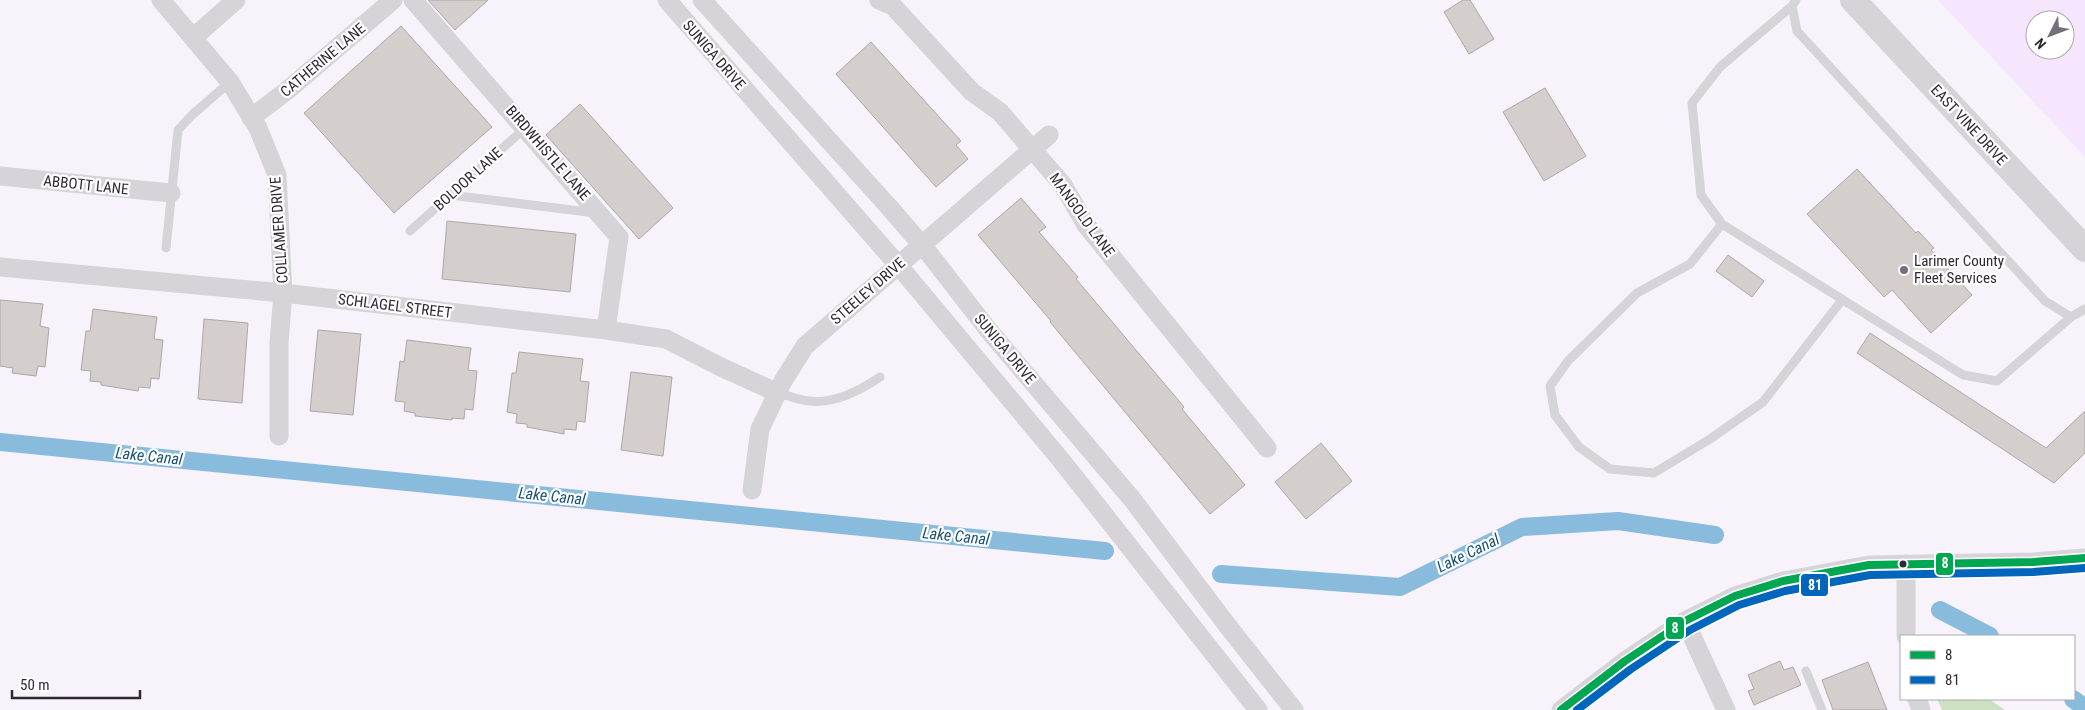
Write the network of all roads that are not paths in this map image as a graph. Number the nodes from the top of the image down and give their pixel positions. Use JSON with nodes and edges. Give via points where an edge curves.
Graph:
{"nodes":[{"id":1,"x":236,"y":0,"type":"edge"},
{"id":2,"x":393,"y":0,"type":"edge"},
{"id":3,"x":413,"y":0,"type":"edge"},
{"id":4,"x":667,"y":0,"type":"edge"},
{"id":5,"x":702,"y":0,"type":"edge"},
{"id":6,"x":879,"y":0,"type":"edge"},
{"id":7,"x":1853,"y":0,"type":"edge"},
{"id":8,"x":170,"y":3,"type":"edge"},
{"id":9,"x":1794,"y":3,"type":"edge"},
{"id":10,"x":194,"y":37,"type":"junction"},
{"id":11,"x":230,"y":82,"type":"junction"},
{"id":12,"x":251,"y":118,"type":"junction"},
{"id":13,"x":525,"y":128,"type":"junction"},
{"id":14,"x":1049,"y":135,"type":"dead end"},
{"id":15,"x":1032,"y":150,"type":"junction"},
{"id":16,"x":0,"y":176,"type":"edge"},
{"id":17,"x":171,"y":193,"type":"junction"},
{"id":18,"x":450,"y":195,"type":"junction"},
{"id":19,"x":600,"y":213,"type":"junction"},
{"id":20,"x":1722,"y":224,"type":"junction"},
{"id":21,"x":410,"y":231,"type":"dead end"},
{"id":22,"x":921,"y":245,"type":"junction"},
{"id":23,"x":166,"y":248,"type":"dead end"},
{"id":24,"x":2085,"y":250,"type":"edge"},
{"id":25,"x":898,"y":265,"type":"junction"},
{"id":26,"x":0,"y":267,"type":"edge"},
{"id":27,"x":283,"y":293,"type":"junction"},
{"id":28,"x":1842,"y":300,"type":"junction"},
{"id":29,"x":2085,"y":309,"type":"edge"},
{"id":30,"x":2071,"y":317,"type":"junction"},
{"id":31,"x":606,"y":330,"type":"junction"},
{"id":32,"x":880,"y":377,"type":"dead end"},
{"id":33,"x":778,"y":393,"type":"junction"},
{"id":34,"x":279,"y":436,"type":"dead end"},
{"id":35,"x":1267,"y":448,"type":"dead end"},
{"id":36,"x":752,"y":490,"type":"dead end"},
{"id":37,"x":2085,"y":558,"type":"edge"},
{"id":38,"x":1906,"y":564,"type":"junction"},
{"id":39,"x":1684,"y":621,"type":"junction"},
{"id":40,"x":1906,"y":635,"type":"edge"},
{"id":41,"x":1806,"y":671,"type":"dead end"},
{"id":42,"x":1258,"y":710,"type":"edge"},
{"id":43,"x":1294,"y":710,"type":"edge"},
{"id":44,"x":1561,"y":710,"type":"edge"},
{"id":45,"x":1726,"y":710,"type":"edge"},
{"id":46,"x":1822,"y":710,"type":"edge"}],
"edges":[{"from":1,"to":10,"type":"street"},
{"from":2,"to":12,"type":"street","name":"CATHERINE LANE"},
{"from":3,"to":13,"type":"street","name":"BIRDWHISTLE LANE"},
{"from":4,"to":25,"type":"street","name":"SUNIGA DRIVE"},
{"from":5,"to":22,"type":"street","name":"SUNIGA DRIVE"},
{"from":6,"to":15,"type":"street","name":"MANGOLD LANE","via":[[893,6],[972,92],[1000,112]]},
{"from":7,"to":24,"type":"main road","name":"EAST VINE DRIVE"},
{"from":8,"to":10,"type":"street","name":"COLLAMER DRIVE"},
{"from":9,"to":20,"type":"lane","via":[[1720,68],[1692,102],[1701,195]]},
{"from":9,"to":30,"type":"lane","via":[[1797,31],[2046,302]]},
{"from":10,"to":11,"type":"street","name":"COLLAMER DRIVE"},
{"from":11,"to":12,"type":"street","name":"COLLAMER DRIVE"},
{"from":11,"to":17,"type":"lane","via":[[178,130]]},
{"from":12,"to":27,"type":"street","name":"COLLAMER DRIVE","via":[[277,175]]},
{"from":13,"to":18,"type":"lane","name":"BOLDOR LANE"},
{"from":13,"to":19,"type":"street","name":"BIRDWHISTLE LANE"},
{"from":14,"to":15,"type":"street","name":"STEELEY DRIVE"},
{"from":15,"to":22,"type":"street","name":"STEELEY DRIVE"},
{"from":15,"to":35,"type":"street","name":"MANGOLD LANE","via":[[1063,185],[1086,225]]},
{"from":16,"to":17,"type":"street","name":"ABBOTT LANE"},
{"from":17,"to":23,"type":"lane"},
{"from":18,"to":19,"type":"lane"},
{"from":18,"to":21,"type":"lane","name":"BOLDOR LANE"},
{"from":19,"to":31,"type":"street","name":"BIRDWHISTLE LANE","via":[[619,237]]},
{"from":20,"to":28,"type":"lane"},
{"from":20,"to":28,"type":"lane","via":[[1690,264],[1637,293],[1568,361],[1550,386],[1555,415],[1579,447],[1610,469],[1654,473],[1763,402]]},
{"from":22,"to":25,"type":"street","name":"STEELEY DRIVE"},
{"from":22,"to":43,"type":"street","name":"SUNIGA DRIVE","via":[[990,332],[1132,499]]},
{"from":25,"to":33,"type":"street","name":"STEELEY DRIVE","via":[[805,346]]},
{"from":25,"to":42,"type":"street","name":"SUNIGA DRIVE","via":[[1061,460]]},
{"from":26,"to":27,"type":"street","name":"SCHLAGEL STREET"},
{"from":27,"to":31,"type":"street","name":"SCHLAGEL STREET"},
{"from":27,"to":34,"type":"street","name":"COLLAMER DRIVE","via":[[279,343]]},
{"from":28,"to":30,"type":"lane","via":[[1963,376],[1997,381]]},
{"from":29,"to":30,"type":"lane"},
{"from":31,"to":33,"type":"street","name":"SCHLAGEL STREET","via":[[666,339]]},
{"from":32,"to":33,"type":"lane","via":[[857,392],[827,401],[808,401]]},
{"from":33,"to":36,"type":"street","name":"STEELEY DRIVE","via":[[760,429]]},
{"from":37,"to":38,"type":"street"},
{"from":38,"to":39,"type":"street","via":[[1869,565],[1784,581],[1735,596]]},
{"from":38,"to":40,"type":"street"},
{"from":39,"to":44,"type":"street","via":[[1624,661]]},
{"from":39,"to":45,"type":"street"},
{"from":41,"to":46,"type":"lane"}]}
